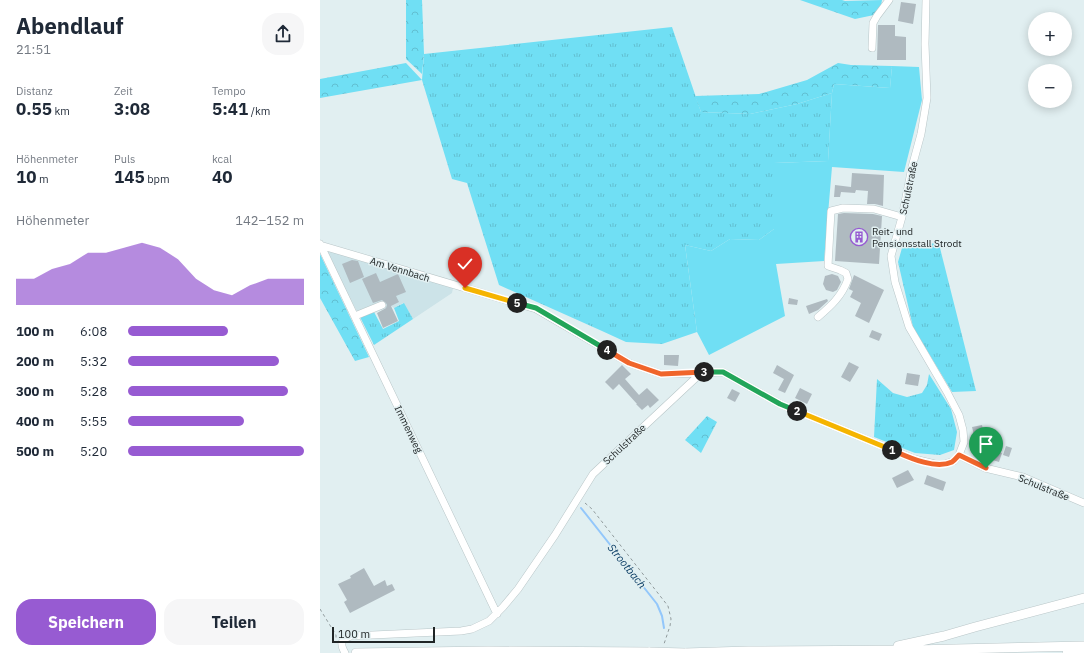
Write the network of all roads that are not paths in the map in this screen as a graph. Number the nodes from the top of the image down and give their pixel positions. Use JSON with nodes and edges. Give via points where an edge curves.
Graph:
{"nodes":[{"id":1,"x":889,"y":0,"type":"edge"},
{"id":2,"x":926,"y":0,"type":"edge"},
{"id":3,"x":872,"y":48,"type":"dead end"},
{"id":4,"x":902,"y":217,"type":"junction"},
{"id":5,"x":320,"y":244,"type":"edge"},
{"id":6,"x":382,"y":305,"type":"dead end"},
{"id":7,"x":355,"y":316,"type":"junction"},
{"id":8,"x":818,"y":317,"type":"dead end"},
{"id":9,"x":701,"y":372,"type":"junction"},
{"id":10,"x":959,"y":455,"type":"junction"},
{"id":11,"x":1084,"y":503,"type":"edge"},
{"id":12,"x":1084,"y":598,"type":"edge"},
{"id":13,"x":497,"y":614,"type":"junction"},
{"id":14,"x":1084,"y":646,"type":"edge"},
{"id":15,"x":869,"y":650,"type":"junction"},
{"id":16,"x":914,"y":650,"type":"junction"},
{"id":17,"x":1084,"y":651,"type":"edge"},
{"id":18,"x":650,"y":652,"type":"edge"},
{"id":19,"x":346,"y":653,"type":"edge"},
{"id":20,"x":357,"y":653,"type":"edge"},
{"id":21,"x":685,"y":653,"type":"edge"},
{"id":22,"x":938,"y":653,"type":"edge"},
{"id":23,"x":1067,"y":653,"type":"edge"}],
"edges":[{"from":1,"to":3,"type":"street","via":[[872,23]]},
{"from":2,"to":4,"type":"street","name":"Schulstraße","via":[[927,98]]},
{"from":4,"to":8,"type":"street","via":[[874,209],[843,208],[832,211],[828,266],[846,273],[848,279],[840,296]]},
{"from":4,"to":10,"type":"street","name":"Schulstraße","via":[[891,256],[895,282],[909,328],[958,415],[964,442]]},
{"from":5,"to":7,"type":"street","name":"Immenweg"},
{"from":5,"to":9,"type":"street","name":"Am Vennbach","via":[[536,308],[629,363],[661,374]]},
{"from":6,"to":7,"type":"street"},
{"from":7,"to":13,"type":"street","name":"Immenweg"},
{"from":9,"to":10,"type":"street","via":[[723,372],[780,404],[914,459],[945,464],[954,461]]},
{"from":9,"to":13,"type":"street","name":"Schulstraße","via":[[593,474],[518,589]]},
{"from":10,"to":11,"type":"street","name":"Schulstraße","via":[[986,468],[1023,477]]},
{"from":12,"to":15,"type":"main road","via":[[944,636]]},
{"from":13,"to":19,"type":"street","name":"Schulstraße","via":[[481,625],[461,631],[351,636],[342,641]]},
{"from":14,"to":16,"type":"main road"},
{"from":15,"to":16,"type":"main road"},
{"from":15,"to":21,"type":"main road"},
{"from":16,"to":22,"type":"main road"},
{"from":17,"to":23,"type":"main road"},
{"from":18,"to":20,"type":"main road"},
{"from":18,"to":21,"type":"main road","bridge":true}]}
